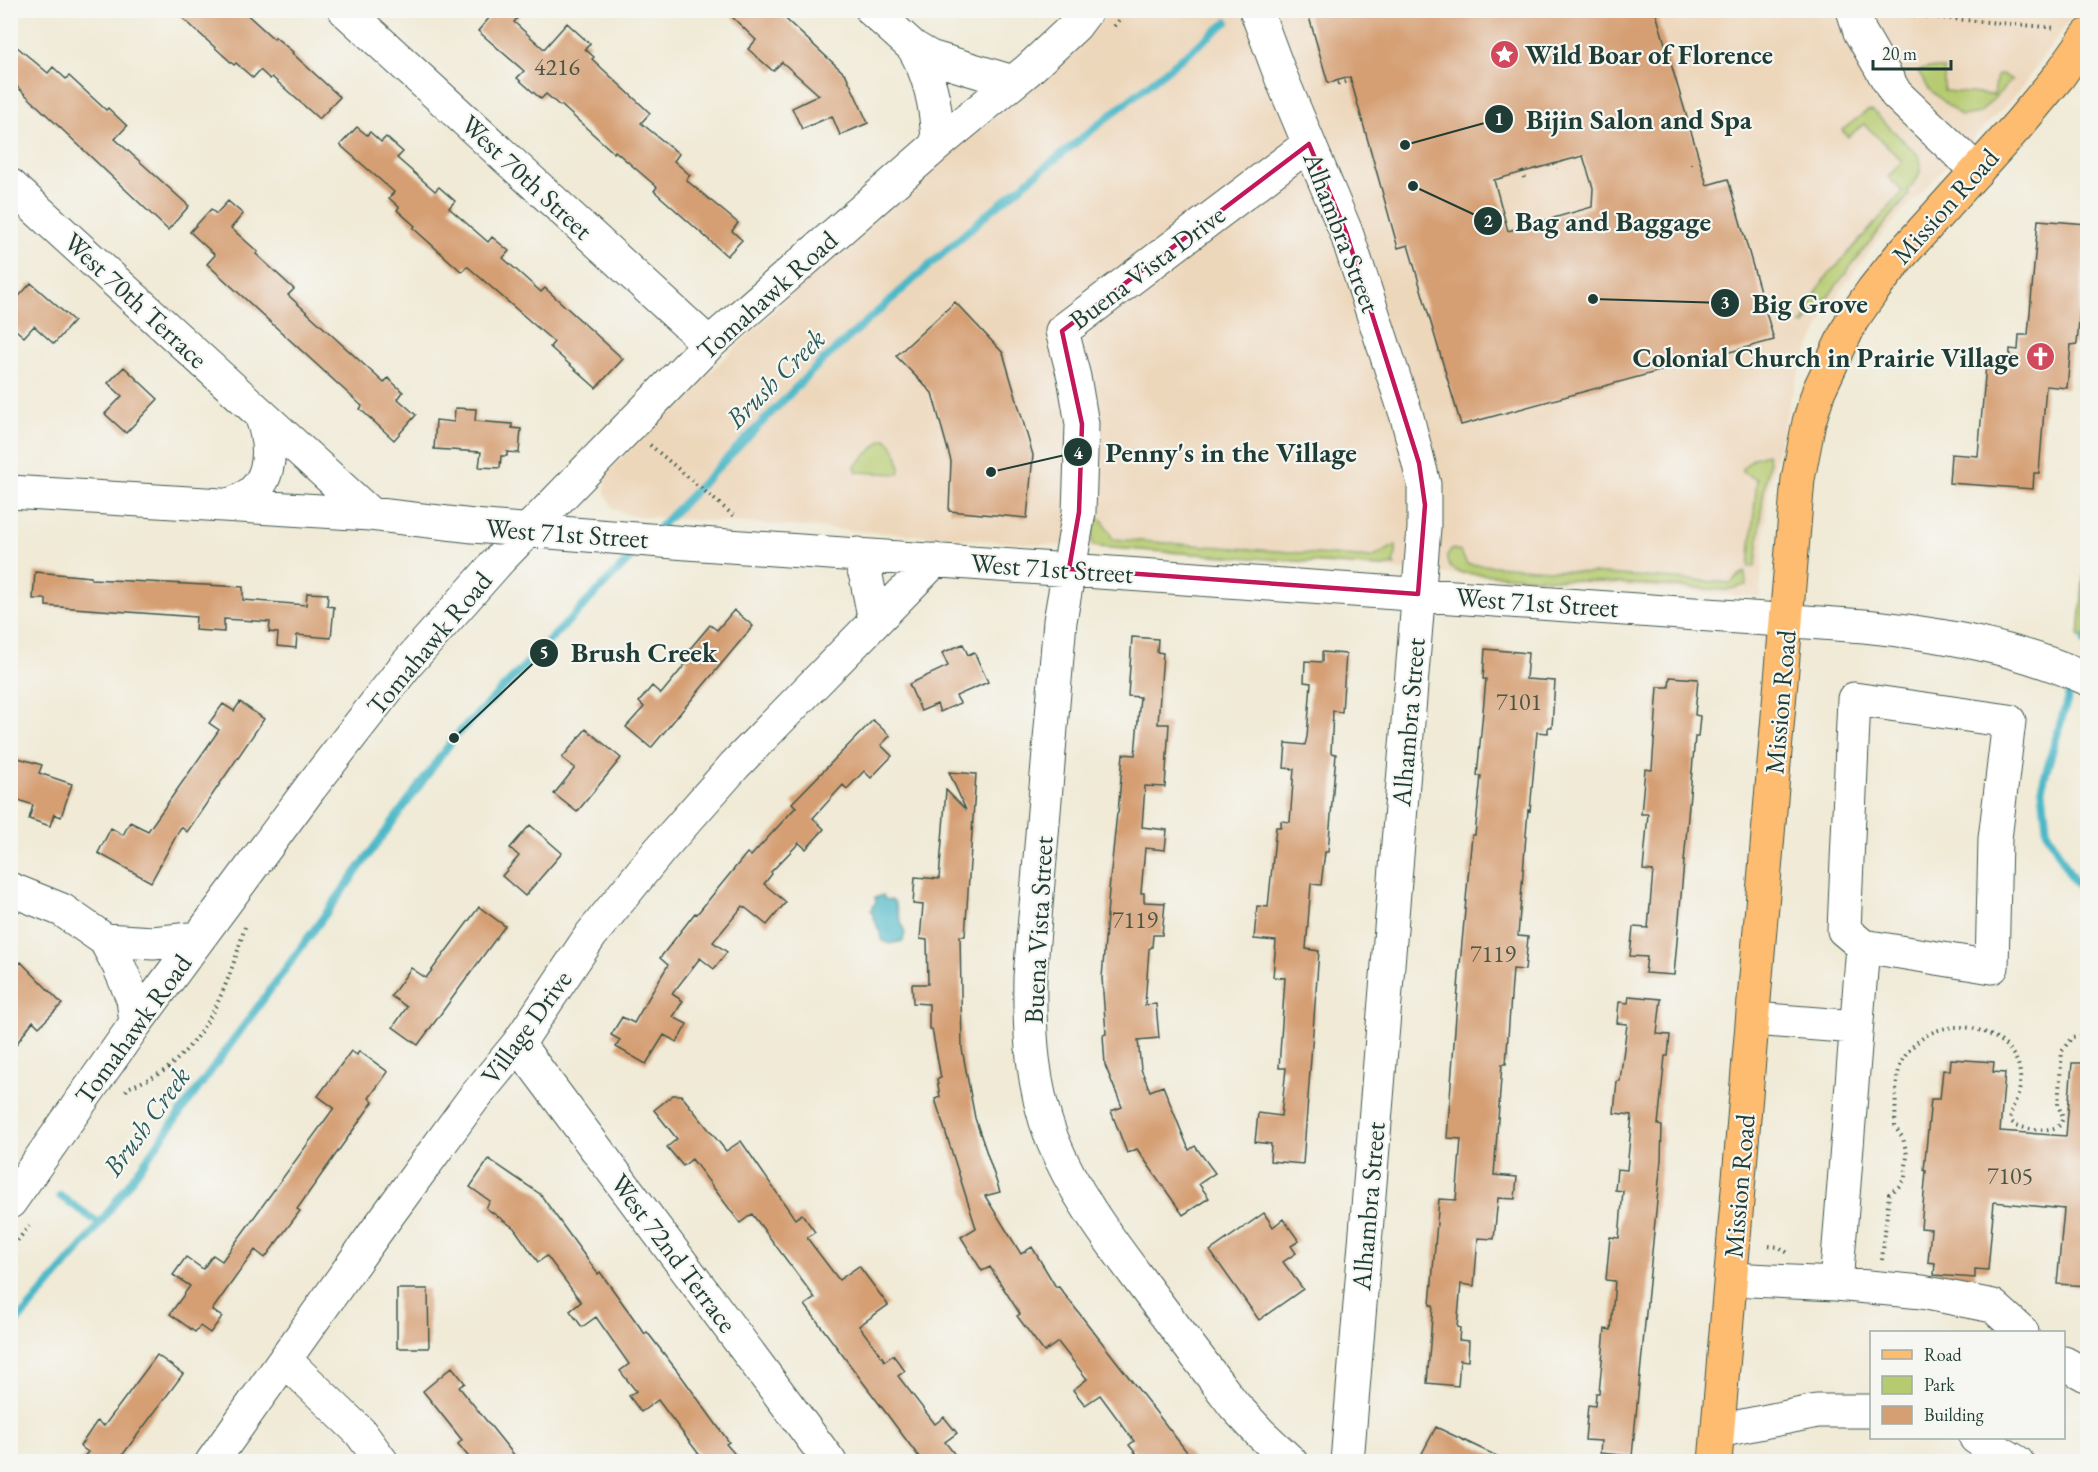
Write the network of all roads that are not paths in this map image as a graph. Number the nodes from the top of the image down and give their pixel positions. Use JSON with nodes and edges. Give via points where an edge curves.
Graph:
{"nodes":[{"id":1,"x":345,"y":10,"type":"edge"},
{"id":2,"x":872,"y":10,"type":"edge"},
{"id":3,"x":1087,"y":10,"type":"edge"},
{"id":4,"x":1256,"y":10,"type":"edge"},
{"id":5,"x":1853,"y":10,"type":"edge"},
{"id":6,"x":2088,"y":35,"type":"edge"},
{"id":7,"x":914,"y":47,"type":"junction"},
{"id":8,"x":1013,"y":82,"type":"junction"},
{"id":9,"x":938,"y":144,"type":"junction"},
{"id":10,"x":1309,"y":144,"type":"junction"},
{"id":11,"x":1977,"y":171,"type":"junction"},
{"id":12,"x":10,"y":185,"type":"edge"},
{"id":13,"x":709,"y":344,"type":"junction"},
{"id":14,"x":261,"y":415,"type":"junction"},
{"id":15,"x":10,"y":492,"type":"edge"},
{"id":16,"x":228,"y":505,"type":"junction"},
{"id":17,"x":370,"y":514,"type":"junction"},
{"id":18,"x":527,"y":530,"type":"junction"},
{"id":19,"x":858,"y":554,"type":"junction"},
{"id":20,"x":935,"y":560,"type":"junction"},
{"id":21,"x":1069,"y":569,"type":"junction"},
{"id":22,"x":1418,"y":594,"type":"junction"},
{"id":23,"x":875,"y":621,"type":"junction"},
{"id":24,"x":1787,"y":621,"type":"junction"},
{"id":25,"x":2088,"y":679,"type":"edge"},
{"id":26,"x":10,"y":888,"type":"edge"},
{"id":27,"x":199,"y":938,"type":"junction"},
{"id":28,"x":105,"y":940,"type":"junction"},
{"id":29,"x":1863,"y":946,"type":"junction"},
{"id":30,"x":1754,"y":1019,"type":"junction"},
{"id":31,"x":136,"y":1023,"type":"junction"},
{"id":32,"x":1856,"y":1027,"type":"junction"},
{"id":33,"x":518,"y":1044,"type":"junction"},
{"id":34,"x":21,"y":1212,"type":"edge"},
{"id":35,"x":1731,"y":1279,"type":"junction"},
{"id":36,"x":1836,"y":1284,"type":"junction"},
{"id":37,"x":2021,"y":1331,"type":"edge"},
{"id":38,"x":285,"y":1360,"type":"junction"},
{"id":39,"x":2065,"y":1364,"type":"edge"},
{"id":40,"x":2088,"y":1376,"type":"edge"},
{"id":41,"x":1870,"y":1411,"type":"edge"},
{"id":42,"x":1979,"y":1439,"type":"edge"},
{"id":43,"x":1716,"y":1446,"type":"edge"},
{"id":44,"x":212,"y":1461,"type":"edge"},
{"id":45,"x":382,"y":1461,"type":"edge"},
{"id":46,"x":830,"y":1461,"type":"edge"},
{"id":47,"x":1291,"y":1461,"type":"edge"},
{"id":48,"x":1347,"y":1461,"type":"edge"},
{"id":49,"x":2017,"y":1461,"type":"edge"}],
"edges":[{"from":1,"to":13,"type":"street","name":"West 70th Street"},
{"from":2,"to":7,"type":"street"},
{"from":3,"to":8,"type":"street","name":"Tomahawk Road","via":[[1075,26]]},
{"from":4,"to":10,"type":"street","name":"Alhambra Street"},
{"from":5,"to":11,"type":"street","via":[[1863,39],[1896,94]]},
{"from":6,"to":11,"type":"main road","name":"Mission Road","via":[[2060,76]]},
{"from":7,"to":8,"type":"street","via":[[930,57]]},
{"from":7,"to":9,"type":"street","via":[[931,88]]},
{"from":8,"to":9,"type":"street","name":"Tomahawk Road"},
{"from":9,"to":13,"type":"street","name":"Tomahawk Road"},
{"from":10,"to":21,"type":"street","name":"Buena Vista Drive","via":[[1062,331],[1082,424],[1079,512]]},
{"from":10,"to":22,"type":"street","name":"Alhambra Street","via":[[1346,232],[1419,463],[1425,505]]},
{"from":11,"to":24,"type":"main road","name":"Mission Road","via":[[1872,290],[1852,320],[1820,390],[1798,479]]},
{"from":12,"to":14,"type":"street","name":"West 70th Terrace"},
{"from":13,"to":18,"type":"street","name":"Tomahawk Road"},
{"from":14,"to":16,"type":"street","via":[[268,433],[269,452],[262,480],[252,495]]},
{"from":14,"to":17,"type":"street","name":"West 70th Terrace"},
{"from":15,"to":16,"type":"street","name":"West 71st Street"},
{"from":16,"to":17,"type":"street","name":"West 71st Street"},
{"from":17,"to":18,"type":"street","name":"West 71st Street"},
{"from":18,"to":19,"type":"street","name":"West 71st Street"},
{"from":18,"to":27,"type":"street","name":"Tomahawk Road","via":[[406,665]]},
{"from":19,"to":20,"type":"street","name":"West 71st Street"},
{"from":19,"to":23,"type":"street"},
{"from":20,"to":21,"type":"street","name":"West 71st Street"},
{"from":20,"to":23,"type":"street","name":"Village Drive"},
{"from":21,"to":22,"type":"street","name":"West 71st Street"},
{"from":21,"to":47,"type":"street","name":"Buena Vista Street","via":[[1060,621],[1030,977],[1029,1022],[1040,1100],[1052,1138],[1091,1215],[1234,1405]]},
{"from":22,"to":24,"type":"street","name":"West 71st Street"},
{"from":22,"to":48,"type":"street","name":"Alhambra Street"},
{"from":23,"to":33,"type":"street","name":"Village Drive","via":[[735,765],[659,851],[591,935]]},
{"from":24,"to":25,"type":"street","name":"West 71st Street","via":[[1932,633],[2017,653]]},
{"from":24,"to":30,"type":"main road","name":"Mission Road"},
{"from":26,"to":28,"type":"street","via":[[62,910]]},
{"from":27,"to":28,"type":"street","via":[[153,943]]},
{"from":27,"to":31,"type":"street","name":"Tomahawk Road"},
{"from":28,"to":31,"type":"street","via":[[133,999]]},
{"from":29,"to":29,"type":"street","via":[[1844,930],[1854,699],[2009,721],[1995,839],[1992,967]]},
{"from":29,"to":32,"type":"street"},
{"from":30,"to":32,"type":"street"},
{"from":30,"to":35,"type":"main road","name":"Mission Road"},
{"from":31,"to":34,"type":"street","name":"Tomahawk Road"},
{"from":32,"to":36,"type":"street"},
{"from":33,"to":38,"type":"street","name":"Village Drive","via":[[466,1108]]},
{"from":33,"to":46,"type":"street","name":"West 72nd Terrace"},
{"from":35,"to":36,"type":"street"},
{"from":35,"to":43,"type":"main road","name":"Mission Road"},
{"from":36,"to":37,"type":"street","via":[[1922,1292],[1993,1306]]},
{"from":38,"to":44,"type":"street","name":"Village Drive"},
{"from":38,"to":45,"type":"street","via":[[360,1432]]},
{"from":39,"to":40,"type":"street"},
{"from":41,"to":43,"type":"street","via":[[1817,1411]]},
{"from":42,"to":49,"type":"street"}]}
